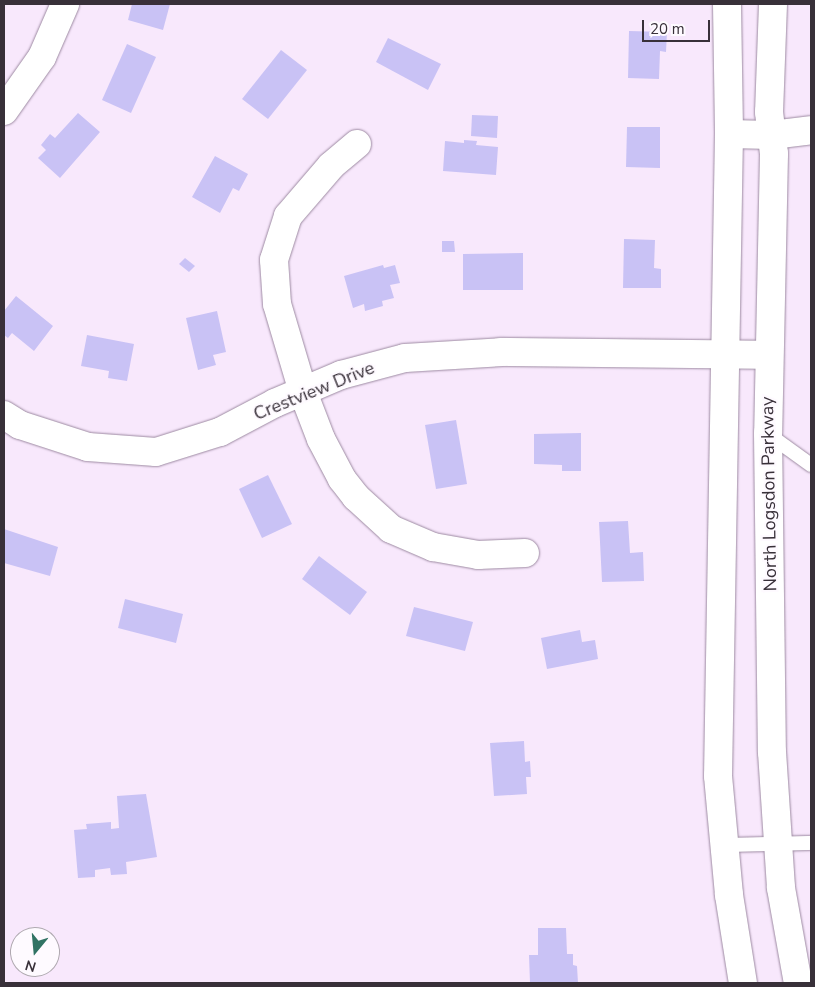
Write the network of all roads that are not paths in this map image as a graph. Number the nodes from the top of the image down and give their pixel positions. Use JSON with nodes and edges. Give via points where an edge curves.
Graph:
{"nodes":[{"id":1,"x":65,"y":4,"type":"edge"},
{"id":2,"x":727,"y":4,"type":"edge"},
{"id":3,"x":773,"y":4,"type":"edge"},
{"id":4,"x":4,"y":111,"type":"edge"},
{"id":5,"x":811,"y":130,"type":"edge"},
{"id":6,"x":729,"y":134,"type":"junction"},
{"id":7,"x":772,"y":134,"type":"junction"},
{"id":8,"x":357,"y":144,"type":"dead end"},
{"id":9,"x":726,"y":353,"type":"junction"},
{"id":10,"x":768,"y":356,"type":"junction"},
{"id":11,"x":303,"y":392,"type":"junction"},
{"id":12,"x":4,"y":415,"type":"edge"},
{"id":13,"x":768,"y":433,"type":"junction"},
{"id":14,"x":811,"y":464,"type":"edge"},
{"id":15,"x":525,"y":553,"type":"dead end"},
{"id":16,"x":811,"y":843,"type":"edge"},
{"id":17,"x":724,"y":845,"type":"junction"},
{"id":18,"x":776,"y":846,"type":"junction"},
{"id":19,"x":743,"y":983,"type":"edge"},
{"id":20,"x":798,"y":983,"type":"edge"}],
"edges":[{"from":1,"to":4,"type":"main road","via":[[42,57]]},
{"from":2,"to":6,"type":"main road"},
{"from":3,"to":7,"type":"main road","name":"North Logsdon Parkway"},
{"from":5,"to":7,"type":"main road"},
{"from":6,"to":7,"type":"main road"},
{"from":6,"to":9,"type":"main road"},
{"from":7,"to":10,"type":"main road","name":"North Logsdon Parkway"},
{"from":8,"to":11,"type":"main road","via":[[301,197],[279,237],[274,282]]},
{"from":9,"to":10,"type":"main road","name":"Crestview Drive"},
{"from":9,"to":11,"type":"main road","name":"Crestview Drive","via":[[437,354],[372,366]]},
{"from":9,"to":17,"type":"main road","via":[[718,776]]},
{"from":10,"to":13,"type":"main road","name":"North Logsdon Parkway"},
{"from":11,"to":12,"type":"main road","name":"Crestview Drive","via":[[220,432],[156,452],[88,447],[20,425]]},
{"from":11,"to":15,"type":"main road","via":[[321,439],[342,479],[356,497],[391,529],[433,547],[478,555]]},
{"from":13,"to":14,"type":"lane"},
{"from":13,"to":18,"type":"main road","name":"North Logsdon Parkway"},
{"from":16,"to":18,"type":"lane"},
{"from":17,"to":18,"type":"lane"},
{"from":17,"to":19,"type":"main road"},
{"from":18,"to":20,"type":"main road","name":"North Logsdon Parkway"}]}
